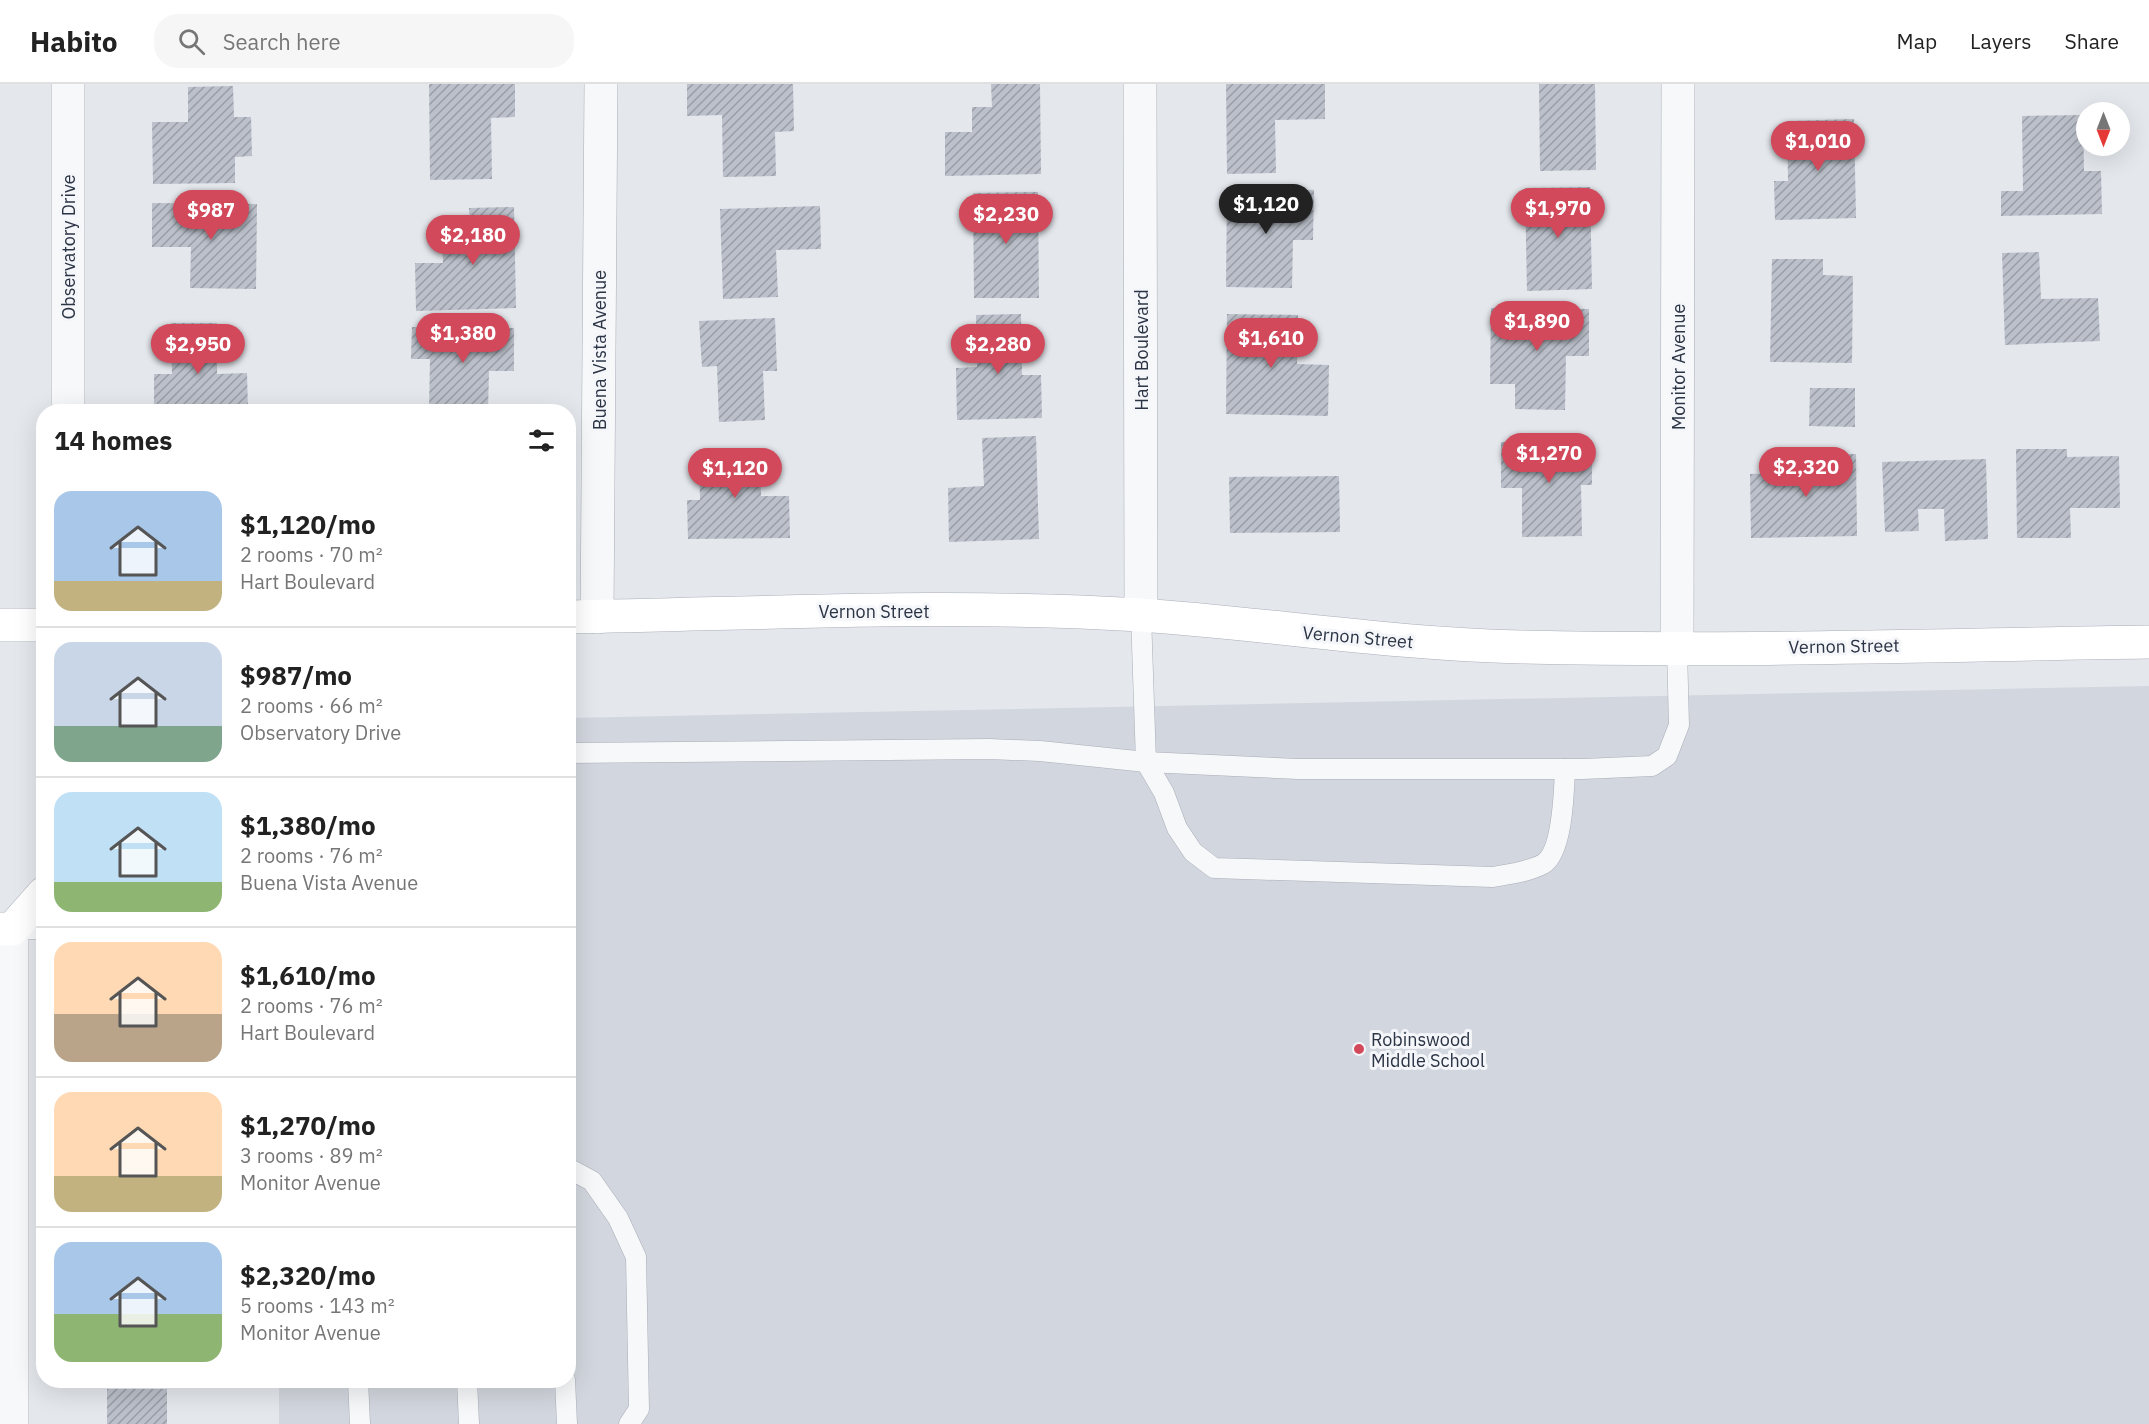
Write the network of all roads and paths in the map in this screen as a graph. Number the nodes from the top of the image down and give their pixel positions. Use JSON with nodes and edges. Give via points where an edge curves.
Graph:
{"nodes":[{"id":1,"x":68,"y":84,"type":"edge"},
{"id":2,"x":601,"y":84,"type":"edge"},
{"id":3,"x":1140,"y":84,"type":"edge"},
{"id":4,"x":1678,"y":84,"type":"edge"},
{"id":5,"x":68,"y":404,"type":"edge"},
{"id":6,"x":1142,"y":615,"type":"junction"},
{"id":7,"x":583,"y":617,"type":"edge"},
{"id":8,"x":0,"y":625,"type":"edge"},
{"id":9,"x":36,"y":625,"type":"edge"},
{"id":10,"x":2149,"y":642,"type":"edge"},
{"id":11,"x":1677,"y":649,"type":"junction"},
{"id":12,"x":576,"y":753,"type":"edge"},
{"id":13,"x":1146,"y":762,"type":"junction"},
{"id":14,"x":1565,"y":769,"type":"junction"},
{"id":15,"x":36,"y":901,"type":"edge"},
{"id":16,"x":6,"y":929,"type":"edge"},
{"id":17,"x":36,"y":929,"type":"edge"},
{"id":18,"x":576,"y":1172,"type":"edge"},
{"id":19,"x":358,"y":1388,"type":"edge"},
{"id":20,"x":467,"y":1388,"type":"edge"},
{"id":21,"x":565,"y":1388,"type":"edge"},
{"id":22,"x":12,"y":1424,"type":"edge"},
{"id":23,"x":360,"y":1424,"type":"edge"},
{"id":24,"x":469,"y":1424,"type":"edge"},
{"id":25,"x":567,"y":1424,"type":"edge"},
{"id":26,"x":629,"y":1424,"type":"edge"}],
"edges":[{"from":1,"to":5,"type":"street","name":"Observatory Drive"},
{"from":2,"to":7,"type":"street","name":"Buena Vista Avenue"},
{"from":3,"to":6,"type":"street","name":"Hart Boulevard"},
{"from":4,"to":11,"type":"street","name":"Monitor Avenue"},
{"from":6,"to":7,"type":"street","name":"Vernon Street","via":[[947,610]]},
{"from":6,"to":11,"type":"street","name":"Vernon Street","via":[[1381,640]]},
{"from":6,"to":13,"type":"lane"},
{"from":8,"to":9,"type":"street"},
{"from":10,"to":11,"type":"street","name":"Vernon Street"},
{"from":11,"to":14,"type":"lane","via":[[1679,725],[1667,756],[1652,766]]},
{"from":12,"to":13,"type":"lane","via":[[989,749]]},
{"from":13,"to":14,"type":"lane","via":[[1298,769]]},
{"from":13,"to":14,"type":"lane","via":[[1192,852],[1214,868],[1493,877],[1546,863],[1553,850],[1564,802]]},
{"from":15,"to":16,"type":"street"},
{"from":16,"to":17,"type":"lane"},
{"from":16,"to":22,"type":"street"},
{"from":18,"to":26,"type":"lane","via":[[592,1181],[618,1218],[636,1257],[639,1409]]},
{"from":19,"to":23,"type":"lane"},
{"from":20,"to":24,"type":"lane"},
{"from":21,"to":25,"type":"lane"}]}
